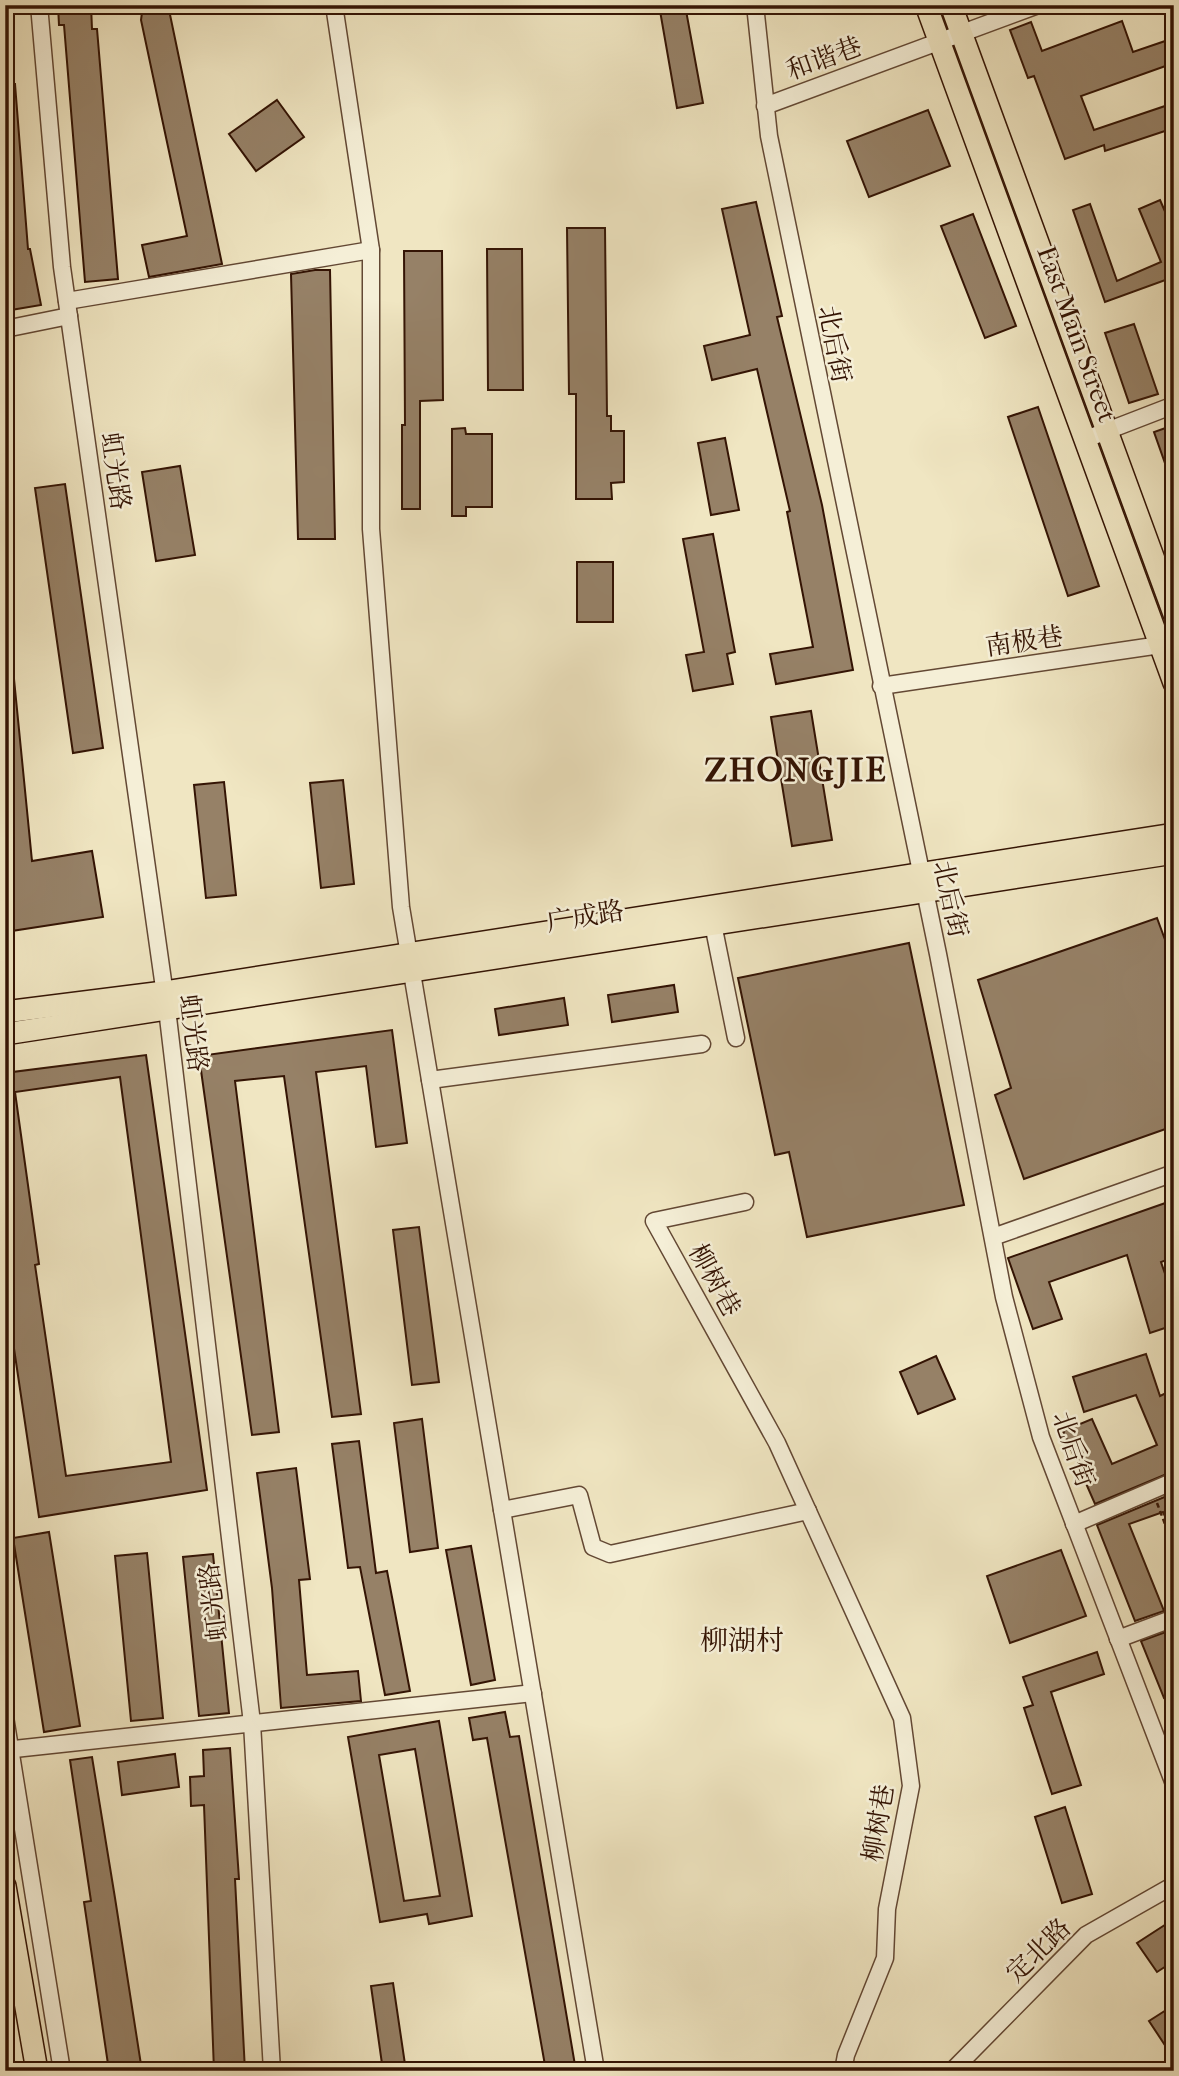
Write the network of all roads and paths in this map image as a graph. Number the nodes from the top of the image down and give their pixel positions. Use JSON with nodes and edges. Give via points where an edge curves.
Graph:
{"nodes":[{"id":1,"x":38,"y":5,"type":"edge"},
{"id":2,"x":334,"y":5,"type":"edge"},
{"id":3,"x":755,"y":5,"type":"edge"},
{"id":4,"x":926,"y":5,"type":"edge"},
{"id":5,"x":951,"y":5,"type":"edge"},
{"id":6,"x":1038,"y":5,"type":"edge"},
{"id":7,"x":962,"y":36,"type":"junction"},
{"id":8,"x":939,"y":42,"type":"junction"},
{"id":9,"x":765,"y":106,"type":"junction"},
{"id":10,"x":371,"y":250,"type":"junction"},
{"id":11,"x":68,"y":308,"type":"junction"},
{"id":12,"x":5,"y":329,"type":"edge"},
{"id":13,"x":1174,"y":405,"type":"edge"},
{"id":14,"x":1107,"y":432,"type":"junction"},
{"id":15,"x":1086,"y":439,"type":"junction"},
{"id":16,"x":1174,"y":614,"type":"edge"},
{"id":17,"x":1168,"y":644,"type":"edge"},
{"id":18,"x":1174,"y":682,"type":"edge"},
{"id":19,"x":881,"y":686,"type":"junction"},
{"id":20,"x":1174,"y":834,"type":"edge"},
{"id":21,"x":1174,"y":853,"type":"edge"},
{"id":22,"x":923,"y":882,"type":"junction"},
{"id":23,"x":713,"y":924,"type":"junction"},
{"id":24,"x":410,"y":962,"type":"junction"},
{"id":25,"x":165,"y":1001,"type":"junction"},
{"id":26,"x":5,"y":1012,"type":"edge"},
{"id":27,"x":5,"y":1034,"type":"edge"},
{"id":28,"x":736,"y":1038,"type":"dead end"},
{"id":29,"x":702,"y":1044,"type":"dead end"},
{"id":30,"x":430,"y":1080,"type":"junction"},
{"id":31,"x":1174,"y":1173,"type":"edge"},
{"id":32,"x":745,"y":1202,"type":"dead end"},
{"id":33,"x":993,"y":1237,"type":"junction"},
{"id":34,"x":1174,"y":1481,"type":"edge"},
{"id":35,"x":1153,"y":1490,"type":"junction"},
{"id":36,"x":502,"y":1510,"type":"junction"},
{"id":37,"x":808,"y":1511,"type":"junction"},
{"id":38,"x":1074,"y":1524,"type":"junction"},
{"id":39,"x":1174,"y":1548,"type":"edge"},
{"id":40,"x":1174,"y":1618,"type":"edge"},
{"id":41,"x":1118,"y":1639,"type":"junction"},
{"id":42,"x":533,"y":1693,"type":"junction"},
{"id":43,"x":5,"y":1717,"type":"edge"},
{"id":44,"x":252,"y":1723,"type":"junction"},
{"id":45,"x":8,"y":1749,"type":"edge"},
{"id":46,"x":1174,"y":1784,"type":"edge"},
{"id":47,"x":1174,"y":1885,"type":"edge"},
{"id":48,"x":5,"y":1886,"type":"edge"},
{"id":49,"x":37,"y":2071,"type":"edge"},
{"id":50,"x":62,"y":2071,"type":"edge"},
{"id":51,"x":272,"y":2071,"type":"edge"},
{"id":52,"x":596,"y":2071,"type":"edge"},
{"id":53,"x":843,"y":2071,"type":"edge"},
{"id":54,"x":952,"y":2071,"type":"edge"}],
"edges":[{"from":1,"to":11,"type":"street","name":"虹光路"},
{"from":2,"to":10,"type":"street"},
{"from":3,"to":9,"type":"street","name":"北后街"},
{"from":4,"to":8,"type":"main road","name":"East Main Street"},
{"from":5,"to":7,"type":"main road","name":"East Main Street"},
{"from":6,"to":7,"type":"street","name":"和谐巷"},
{"from":7,"to":8,"type":"street","name":"和谐巷"},
{"from":7,"to":14,"type":"main road","name":"East Main Street"},
{"from":8,"to":9,"type":"street","name":"和谐巷"},
{"from":8,"to":15,"type":"main road","name":"East Main Street"},
{"from":9,"to":19,"type":"street","name":"北后街"},
{"from":10,"to":11,"type":"street"},
{"from":10,"to":24,"type":"street","via":[[371,529],[401,907]]},
{"from":11,"to":12,"type":"street"},
{"from":11,"to":25,"type":"street","name":"虹光路"},
{"from":13,"to":14,"type":"street"},
{"from":14,"to":15,"type":"street"},
{"from":14,"to":16,"type":"main road","name":"East Main Street"},
{"from":15,"to":17,"type":"main road","name":"East Main Street"},
{"from":17,"to":18,"type":"main road","name":"East Main Street"},
{"from":17,"to":19,"type":"street","name":"南极巷"},
{"from":19,"to":22,"type":"street","name":"北后街"},
{"from":20,"to":22,"type":"main road","name":"广成路"},
{"from":21,"to":22,"type":"main road","name":"广成路"},
{"from":22,"to":23,"type":"main road","name":"广成路"},
{"from":22,"to":24,"type":"main road","name":"广成路"},
{"from":22,"to":33,"type":"street","name":"北后街"},
{"from":23,"to":24,"type":"main road","name":"广成路"},
{"from":23,"to":28,"type":"street"},
{"from":24,"to":25,"type":"main road","name":"广成路"},
{"from":24,"to":30,"type":"street"},
{"from":25,"to":26,"type":"main road","name":"广成路"},
{"from":25,"to":27,"type":"main road","name":"广成路"},
{"from":25,"to":44,"type":"street","name":"虹光路"},
{"from":29,"to":30,"type":"street"},
{"from":30,"to":36,"type":"street"},
{"from":31,"to":33,"type":"street"},
{"from":32,"to":37,"type":"street","name":"柳树巷","via":[[654,1221],[777,1443]]},
{"from":33,"to":38,"type":"street","name":"北后街","via":[[1041,1437]]},
{"from":34,"to":35,"type":"street"},
{"from":35,"to":38,"type":"street"},
{"from":35,"to":39,"type":"path"},
{"from":36,"to":37,"type":"street","via":[[579,1495],[593,1547],[610,1554]]},
{"from":36,"to":42,"type":"street"},
{"from":37,"to":53,"type":"street","name":"柳树巷","via":[[902,1718],[911,1786],[887,1909],[885,1958]]},
{"from":38,"to":41,"type":"street","name":"北后街"},
{"from":40,"to":41,"type":"street"},
{"from":41,"to":46,"type":"street","name":"北后街"},
{"from":42,"to":44,"type":"street"},
{"from":42,"to":52,"type":"street"},
{"from":43,"to":45,"type":"street"},
{"from":44,"to":45,"type":"street"},
{"from":44,"to":51,"type":"street","name":"虹光路"},
{"from":45,"to":50,"type":"street"},
{"from":47,"to":54,"type":"street","name":"定北路","via":[[1086,1935]]},
{"from":48,"to":49,"type":"main road"}]}
